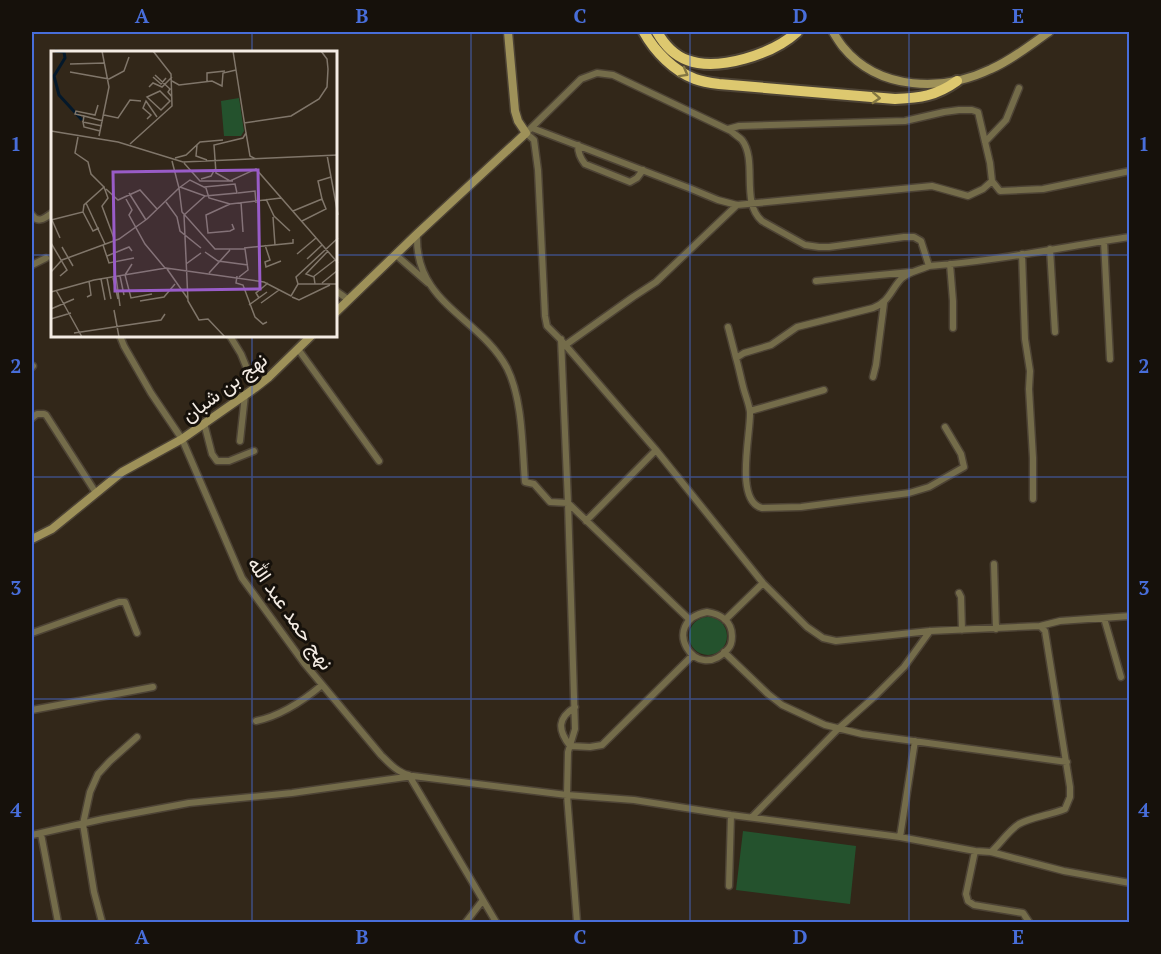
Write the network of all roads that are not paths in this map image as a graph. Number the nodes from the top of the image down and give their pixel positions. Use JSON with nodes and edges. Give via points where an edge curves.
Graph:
{"nodes":[{"id":1,"x":508,"y":32,"type":"edge"},
{"id":2,"x":644,"y":32,"type":"edge"},
{"id":3,"x":657,"y":32,"type":"edge"},
{"id":4,"x":796,"y":32,"type":"edge"},
{"id":5,"x":833,"y":32,"type":"edge"},
{"id":6,"x":1049,"y":32,"type":"edge"},
{"id":7,"x":957,"y":81,"type":"junction"},
{"id":8,"x":1019,"y":88,"type":"dead end"},
{"id":9,"x":728,"y":129,"type":"junction"},
{"id":10,"x":529,"y":131,"type":"junction"},
{"id":11,"x":985,"y":142,"type":"junction"},
{"id":12,"x":578,"y":145,"type":"junction"},
{"id":13,"x":643,"y":170,"type":"junction"},
{"id":14,"x":1130,"y":171,"type":"edge"},
{"id":15,"x":992,"y":181,"type":"junction"},
{"id":16,"x":752,"y":204,"type":"junction"},
{"id":17,"x":737,"y":205,"type":"junction"},
{"id":18,"x":51,"y":214,"type":"edge"},
{"id":19,"x":32,"y":215,"type":"edge"},
{"id":20,"x":417,"y":234,"type":"junction"},
{"id":21,"x":1130,"y":237,"type":"edge"},
{"id":22,"x":1104,"y":241,"type":"junction"},
{"id":23,"x":1050,"y":249,"type":"junction"},
{"id":24,"x":1022,"y":254,"type":"junction"},
{"id":25,"x":396,"y":255,"type":"junction"},
{"id":26,"x":46,"y":258,"type":"dead end"},
{"id":27,"x":950,"y":264,"type":"junction"},
{"id":28,"x":32,"y":265,"type":"edge"},
{"id":29,"x":929,"y":266,"type":"junction"},
{"id":30,"x":913,"y":272,"type":"junction"},
{"id":31,"x":816,"y":281,"type":"dead end"},
{"id":32,"x":430,"y":286,"type":"junction"},
{"id":33,"x":338,"y":292,"type":"edge"},
{"id":34,"x":349,"y":300,"type":"junction"},
{"id":35,"x":884,"y":303,"type":"junction"},
{"id":36,"x":338,"y":310,"type":"edge"},
{"id":37,"x":728,"y":327,"type":"dead end"},
{"id":38,"x":953,"y":328,"type":"dead end"},
{"id":39,"x":1055,"y":332,"type":"dead end"},
{"id":40,"x":121,"y":338,"type":"edge"},
{"id":41,"x":231,"y":338,"type":"edge"},
{"id":42,"x":309,"y":338,"type":"edge"},
{"id":43,"x":563,"y":347,"type":"junction"},
{"id":44,"x":298,"y":349,"type":"junction"},
{"id":45,"x":736,"y":358,"type":"junction"},
{"id":46,"x":1110,"y":359,"type":"dead end"},
{"id":47,"x":873,"y":377,"type":"dead end"},
{"id":48,"x":255,"y":388,"type":"junction"},
{"id":49,"x":824,"y":390,"type":"dead end"},
{"id":50,"x":245,"y":395,"type":"junction"},
{"id":51,"x":750,"y":411,"type":"junction"},
{"id":52,"x":32,"y":418,"type":"edge"},
{"id":53,"x":204,"y":423,"type":"junction"},
{"id":54,"x":945,"y":427,"type":"dead end"},
{"id":55,"x":182,"y":439,"type":"junction"},
{"id":56,"x":240,"y":441,"type":"dead end"},
{"id":57,"x":657,"y":450,"type":"junction"},
{"id":58,"x":255,"y":451,"type":"dead end"},
{"id":59,"x":379,"y":461,"type":"dead end"},
{"id":60,"x":96,"y":493,"type":"junction"},
{"id":61,"x":1034,"y":499,"type":"dead end"},
{"id":62,"x":568,"y":503,"type":"junction"},
{"id":63,"x":586,"y":521,"type":"junction"},
{"id":64,"x":32,"y":539,"type":"edge"},
{"id":65,"x":994,"y":564,"type":"dead end"},
{"id":66,"x":763,"y":584,"type":"junction"},
{"id":67,"x":959,"y":593,"type":"dead end"},
{"id":68,"x":1130,"y":616,"type":"edge"},
{"id":69,"x":1104,"y":618,"type":"junction"},
{"id":70,"x":690,"y":620,"type":"junction"},
{"id":71,"x":725,"y":620,"type":"junction"},
{"id":72,"x":1040,"y":626,"type":"junction"},
{"id":73,"x":996,"y":629,"type":"junction"},
{"id":74,"x":962,"y":630,"type":"junction"},
{"id":75,"x":930,"y":631,"type":"junction"},
{"id":76,"x":32,"y":633,"type":"edge"},
{"id":77,"x":137,"y":633,"type":"dead end"},
{"id":78,"x":724,"y":652,"type":"junction"},
{"id":79,"x":693,"y":655,"type":"junction"},
{"id":80,"x":1121,"y":677,"type":"dead end"},
{"id":81,"x":322,"y":685,"type":"junction"},
{"id":82,"x":153,"y":687,"type":"dead end"},
{"id":83,"x":575,"y":707,"type":"junction"},
{"id":84,"x":32,"y":710,"type":"edge"},
{"id":85,"x":256,"y":721,"type":"dead end"},
{"id":86,"x":838,"y":728,"type":"junction"},
{"id":87,"x":137,"y":737,"type":"dead end"},
{"id":88,"x":915,"y":741,"type":"junction"},
{"id":89,"x":570,"y":746,"type":"junction"},
{"id":90,"x":1066,"y":762,"type":"junction"},
{"id":91,"x":411,"y":776,"type":"junction"},
{"id":92,"x":567,"y":795,"type":"junction"},
{"id":93,"x":731,"y":815,"type":"junction"},
{"id":94,"x":752,"y":817,"type":"junction"},
{"id":95,"x":83,"y":824,"type":"junction"},
{"id":96,"x":40,"y":834,"type":"junction"},
{"id":97,"x":32,"y":835,"type":"edge"},
{"id":98,"x":900,"y":837,"type":"junction"},
{"id":99,"x":975,"y":851,"type":"junction"},
{"id":100,"x":992,"y":852,"type":"junction"},
{"id":101,"x":1130,"y":883,"type":"edge"},
{"id":102,"x":729,"y":886,"type":"dead end"},
{"id":103,"x":483,"y":900,"type":"junction"},
{"id":104,"x":58,"y":922,"type":"edge"},
{"id":105,"x":102,"y":922,"type":"edge"},
{"id":106,"x":466,"y":922,"type":"edge"},
{"id":107,"x":496,"y":922,"type":"edge"},
{"id":108,"x":577,"y":922,"type":"edge"},
{"id":109,"x":1029,"y":922,"type":"edge"}],
"edges":[{"from":1,"to":10,"type":"street","via":[[515,111]]},
{"from":2,"to":7,"type":"highway","one_way":true,"via":[[676,69],[696,80],[719,84],[895,99],[929,96]]},
{"from":3,"to":4,"type":"highway","via":[[670,50],[686,60],[720,63],[763,52]]},
{"from":5,"to":7,"type":"street","via":[[857,60],[886,77],[928,85]]},
{"from":6,"to":7,"type":"street","via":[[992,69]]},
{"from":8,"to":11,"type":"street","via":[[1006,120]]},
{"from":9,"to":10,"type":"street","via":[[613,75],[597,73],[581,79]]},
{"from":9,"to":11,"type":"street","via":[[905,121],[972,110],[978,112]]},
{"from":9,"to":16,"type":"street","via":[[742,141],[747,153]]},
{"from":10,"to":12,"type":"street"},
{"from":10,"to":20,"type":"street"},
{"from":10,"to":43,"type":"street","via":[[538,170],[545,316],[547,326],[561,339]]},
{"from":11,"to":15,"type":"street"},
{"from":12,"to":13,"type":"street"},
{"from":12,"to":13,"type":"street","via":[[585,164],[621,179],[630,182]]},
{"from":13,"to":17,"type":"street"},
{"from":14,"to":15,"type":"street","via":[[1043,189],[1000,191]]},
{"from":15,"to":16,"type":"street","via":[[968,196],[932,186]]},
{"from":16,"to":17,"type":"street"},
{"from":16,"to":29,"type":"street","via":[[762,221],[805,245],[829,247],[914,237],[921,241]]},
{"from":17,"to":43,"type":"street","via":[[656,282]]},
{"from":18,"to":19,"type":"street","via":[[38,220]]},
{"from":20,"to":25,"type":"street"},
{"from":20,"to":32,"type":"street","via":[[417,253]]},
{"from":21,"to":22,"type":"street"},
{"from":22,"to":23,"type":"street"},
{"from":22,"to":46,"type":"street"},
{"from":23,"to":24,"type":"street"},
{"from":23,"to":39,"type":"street"},
{"from":24,"to":27,"type":"street"},
{"from":24,"to":61,"type":"street"},
{"from":25,"to":32,"type":"street"},
{"from":25,"to":34,"type":"street"},
{"from":26,"to":28,"type":"street"},
{"from":27,"to":29,"type":"street"},
{"from":27,"to":38,"type":"street"},
{"from":29,"to":30,"type":"street"},
{"from":30,"to":31,"type":"street"},
{"from":30,"to":35,"type":"street","via":[[902,279]]},
{"from":32,"to":62,"type":"street","via":[[486,341],[507,369],[519,411],[525,482],[534,484],[550,502]]},
{"from":33,"to":34,"type":"street"},
{"from":34,"to":36,"type":"street"},
{"from":35,"to":45,"type":"street","via":[[797,327],[771,345]]},
{"from":35,"to":47,"type":"street"},
{"from":37,"to":45,"type":"street"},
{"from":40,"to":55,"type":"street","name":"نهج حمد عبد الله"},
{"from":41,"to":48,"type":"street"},
{"from":42,"to":44,"type":"street","name":"نهج بن شبان"},
{"from":43,"to":57,"type":"street"},
{"from":43,"to":62,"type":"street"},
{"from":44,"to":48,"type":"street","name":"نهج بن شبان"},
{"from":44,"to":59,"type":"street"},
{"from":45,"to":51,"type":"street"},
{"from":48,"to":50,"type":"street","name":"نهج بن شبان"},
{"from":49,"to":51,"type":"street"},
{"from":50,"to":53,"type":"street","name":"نهج بن شبان"},
{"from":50,"to":56,"type":"street"},
{"from":51,"to":54,"type":"street","via":[[746,480],[752,502],[762,508],[801,507],[929,487],[964,467]]},
{"from":52,"to":60,"type":"street","via":[[46,415]]},
{"from":53,"to":55,"type":"street","name":"نهج بن شبان"},
{"from":53,"to":58,"type":"street","via":[[212,454],[218,461],[230,461]]},
{"from":55,"to":60,"type":"street","name":"نهج بن شبان","via":[[122,472]]},
{"from":55,"to":81,"type":"street","name":"نهج حمد عبد الله","via":[[242,578]]},
{"from":57,"to":63,"type":"street"},
{"from":57,"to":66,"type":"street"},
{"from":60,"to":64,"type":"street","name":"نهج بن شبان","via":[[52,529]]},
{"from":62,"to":63,"type":"street"},
{"from":62,"to":83,"type":"street"},
{"from":63,"to":70,"type":"street"},
{"from":65,"to":73,"type":"street"},
{"from":66,"to":71,"type":"street"},
{"from":66,"to":75,"type":"street","via":[[823,638],[846,641]]},
{"from":67,"to":74,"type":"street"},
{"from":68,"to":69,"type":"street"},
{"from":69,"to":72,"type":"street"},
{"from":69,"to":80,"type":"street"},
{"from":70,"to":71,"type":"street","via":[[707,612]]},
{"from":70,"to":79,"type":"street","via":[[683,632],[687,649]]},
{"from":71,"to":78,"type":"street","via":[[732,640]]},
{"from":72,"to":73,"type":"street"},
{"from":72,"to":90,"type":"street","via":[[1046,631]]},
{"from":73,"to":74,"type":"street"},
{"from":74,"to":75,"type":"street"},
{"from":75,"to":86,"type":"street","via":[[904,667]]},
{"from":76,"to":77,"type":"street","via":[[119,602],[125,602]]},
{"from":78,"to":79,"type":"street","via":[[708,660]]},
{"from":78,"to":86,"type":"street","via":[[782,705]]},
{"from":79,"to":89,"type":"street","via":[[602,745]]},
{"from":81,"to":85,"type":"street","via":[[305,699]]},
{"from":81,"to":91,"type":"street","name":"نهج حمد عبد الله","via":[[381,755]]},
{"from":82,"to":84,"type":"street"},
{"from":83,"to":89,"type":"street"},
{"from":83,"to":89,"type":"street","via":[[561,722]]},
{"from":86,"to":88,"type":"street"},
{"from":86,"to":94,"type":"street"},
{"from":87,"to":95,"type":"street","via":[[98,774]]},
{"from":88,"to":90,"type":"street"},
{"from":88,"to":98,"type":"street"},
{"from":89,"to":92,"type":"street"},
{"from":90,"to":100,"type":"street","via":[[1070,798],[1065,809],[1019,824]]},
{"from":91,"to":92,"type":"street"},
{"from":91,"to":95,"type":"street","via":[[292,794],[189,803]]},
{"from":91,"to":103,"type":"street"},
{"from":92,"to":93,"type":"street","via":[[634,800]]},
{"from":92,"to":108,"type":"street"},
{"from":93,"to":94,"type":"street"},
{"from":93,"to":102,"type":"street"},
{"from":94,"to":98,"type":"street"},
{"from":95,"to":96,"type":"street"},
{"from":95,"to":105,"type":"street"},
{"from":96,"to":97,"type":"street"},
{"from":96,"to":104,"type":"street"},
{"from":98,"to":99,"type":"street"},
{"from":99,"to":100,"type":"street"},
{"from":99,"to":109,"type":"street","via":[[968,901],[1023,914]]},
{"from":100,"to":101,"type":"street"},
{"from":103,"to":106,"type":"street"},
{"from":103,"to":107,"type":"street"}]}
